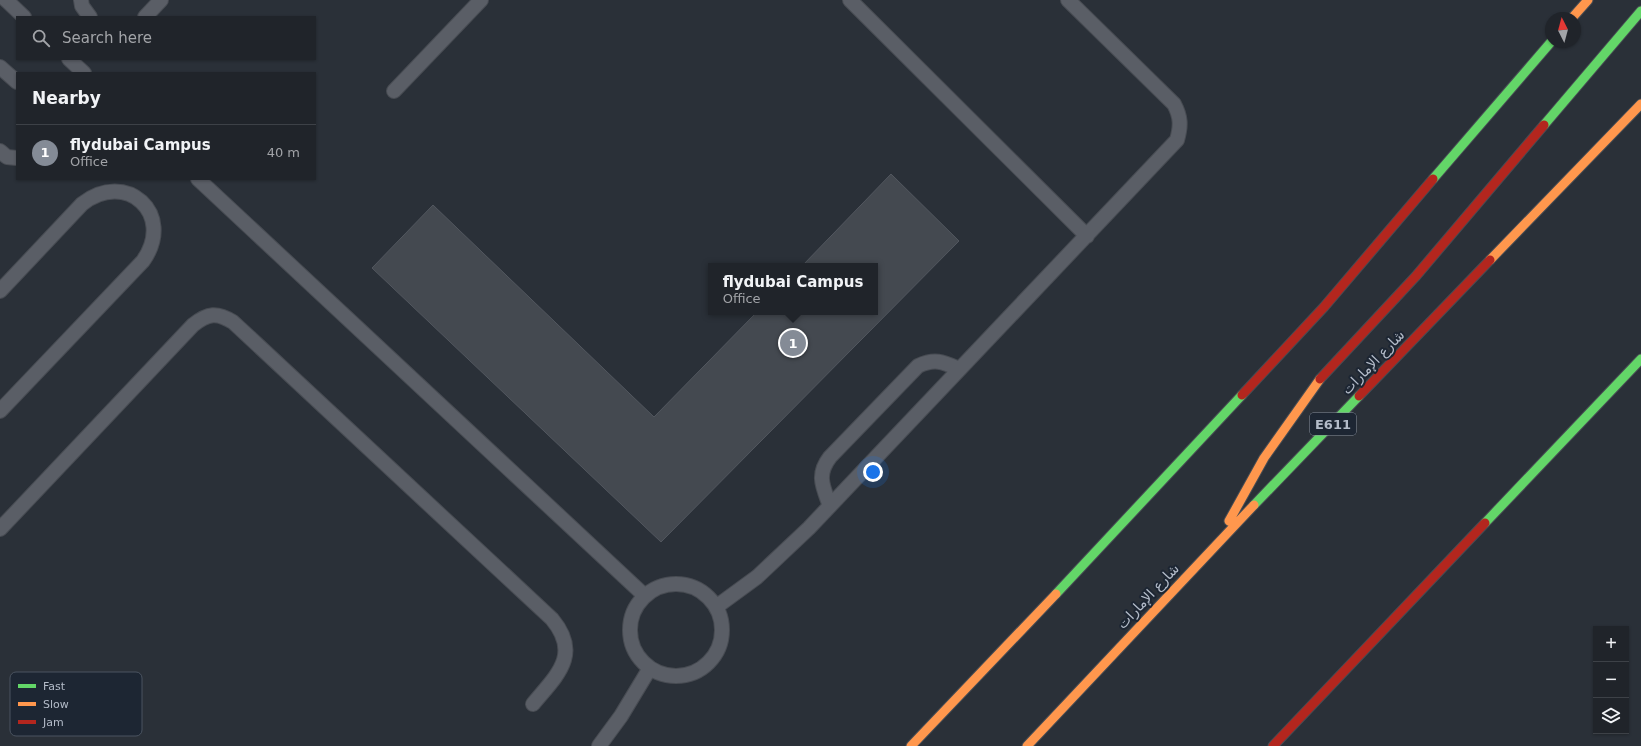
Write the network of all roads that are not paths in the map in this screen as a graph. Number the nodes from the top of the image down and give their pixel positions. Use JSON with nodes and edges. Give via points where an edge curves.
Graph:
{"nodes":[{"id":1,"x":6,"y":0,"type":"edge"},
{"id":2,"x":81,"y":0,"type":"edge"},
{"id":3,"x":161,"y":0,"type":"edge"},
{"id":4,"x":481,"y":0,"type":"edge"},
{"id":5,"x":850,"y":0,"type":"edge"},
{"id":6,"x":1068,"y":0,"type":"edge"},
{"id":7,"x":1588,"y":0,"type":"edge"},
{"id":8,"x":1641,"y":11,"type":"edge"},
{"id":9,"x":1577,"y":12,"type":"edge"},
{"id":10,"x":23,"y":16,"type":"edge"},
{"id":11,"x":89,"y":16,"type":"edge"},
{"id":12,"x":146,"y":16,"type":"edge"},
{"id":13,"x":1546,"y":48,"type":"edge"},
{"id":14,"x":70,"y":60,"type":"edge"},
{"id":15,"x":0,"y":67,"type":"edge"},
{"id":16,"x":83,"y":72,"type":"edge"},
{"id":17,"x":16,"y":81,"type":"edge"},
{"id":18,"x":394,"y":91,"type":"dead end"},
{"id":19,"x":1641,"y":104,"type":"edge"},
{"id":20,"x":0,"y":152,"type":"edge"},
{"id":21,"x":16,"y":158,"type":"edge"},
{"id":22,"x":199,"y":180,"type":"edge"},
{"id":23,"x":1086,"y":236,"type":"junction"},
{"id":24,"x":0,"y":291,"type":"edge"},
{"id":25,"x":1641,"y":360,"type":"edge"},
{"id":26,"x":959,"y":370,"type":"junction"},
{"id":27,"x":0,"y":411,"type":"edge"},
{"id":28,"x":830,"y":506,"type":"junction"},
{"id":29,"x":0,"y":529,"type":"edge"},
{"id":30,"x":1218,"y":542,"type":"junction"},
{"id":31,"x":645,"y":596,"type":"junction"},
{"id":32,"x":716,"y":607,"type":"junction"},
{"id":33,"x":650,"y":668,"type":"junction"},
{"id":34,"x":533,"y":704,"type":"dead end"},
{"id":35,"x":599,"y":746,"type":"edge"},
{"id":36,"x":911,"y":746,"type":"edge"},
{"id":37,"x":1027,"y":746,"type":"edge"},
{"id":38,"x":1273,"y":746,"type":"edge"}],
"edges":[{"from":1,"to":10,"type":"lane"},
{"from":2,"to":11,"type":"lane"},
{"from":3,"to":12,"type":"lane"},
{"from":4,"to":18,"type":"lane"},
{"from":5,"to":23,"type":"lane"},
{"from":6,"to":23,"type":"lane","via":[[1174,104],[1180,115],[1177,140]]},
{"from":7,"to":9,"type":"highway"},
{"from":8,"to":30,"type":"highway","via":[[1416,276],[1320,379],[1264,458]]},
{"from":13,"to":36,"type":"highway","via":[[1324,307],[1142,504]]},
{"from":14,"to":16,"type":"lane"},
{"from":15,"to":17,"type":"lane"},
{"from":19,"to":30,"type":"highway","name":"شارع الإمارات","number":"E611"},
{"from":20,"to":21,"type":"lane","via":[[7,157]]},
{"from":22,"to":31,"type":"lane"},
{"from":23,"to":26,"type":"lane"},
{"from":24,"to":27,"type":"lane","via":[[92,196],[118,191],[141,202],[150,212],[154,224],[154,237],[151,250],[143,261]]},
{"from":25,"to":38,"type":"highway"},
{"from":26,"to":28,"type":"lane"},
{"from":26,"to":28,"type":"lane","via":[[934,361],[918,366],[830,457],[822,470],[822,485]]},
{"from":28,"to":32,"type":"lane","via":[[757,577]]},
{"from":29,"to":34,"type":"lane","via":[[193,324],[213,315],[224,316],[251,338],[561,630],[566,644],[566,657],[561,670]]},
{"from":30,"to":37,"type":"highway","name":"شارع الإمارات","number":"E611"},
{"from":31,"to":32,"type":"lane","via":[[659,587],[675,584],[691,586],[706,594]]},
{"from":31,"to":33,"type":"lane","via":[[635,609],[630,625],[632,641],[638,656]]},
{"from":32,"to":33,"type":"lane","via":[[722,622],[722,637],[717,652],[707,664],[694,672],[679,676],[664,674]]},
{"from":33,"to":35,"type":"lane"}]}
